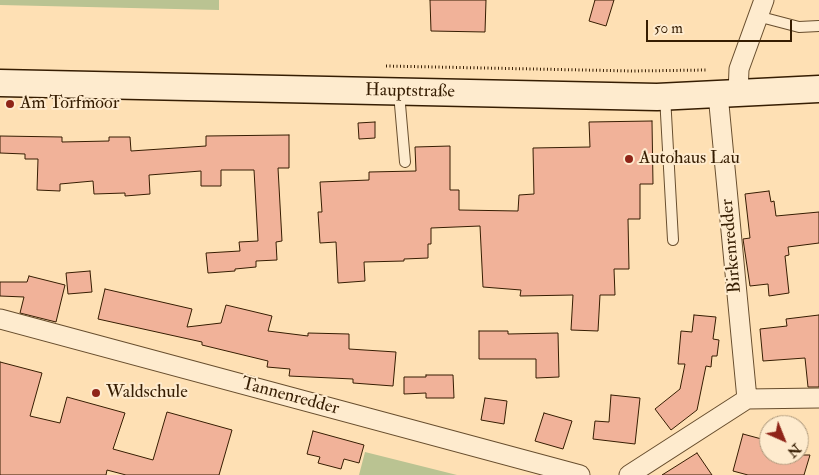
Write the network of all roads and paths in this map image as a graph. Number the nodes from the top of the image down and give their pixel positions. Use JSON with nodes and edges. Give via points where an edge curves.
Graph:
{"nodes":[{"id":1,"x":760,"y":8,"type":"edge"},
{"id":2,"x":819,"y":26,"type":"edge"},
{"id":3,"x":378,"y":66,"type":"dead end"},
{"id":4,"x":0,"y":82,"type":"edge"},
{"id":5,"x":731,"y":86,"type":"junction"},
{"id":6,"x":819,"y":89,"type":"edge"},
{"id":7,"x":399,"y":91,"type":"junction"},
{"id":8,"x":665,"y":96,"type":"junction"},
{"id":9,"x":405,"y":162,"type":"dead end"},
{"id":10,"x":673,"y":240,"type":"dead end"},
{"id":11,"x":0,"y":319,"type":"edge"},
{"id":12,"x":819,"y":398,"type":"edge"},
{"id":13,"x":747,"y":399,"type":"junction"},
{"id":14,"x":580,"y":475,"type":"edge"},
{"id":15,"x":629,"y":475,"type":"edge"}],
"edges":[{"from":1,"to":2,"type":"lane","via":[[799,26]]},
{"from":1,"to":5,"type":"street"},
{"from":3,"to":5,"type":"path","via":[[632,71]]},
{"from":4,"to":7,"type":"main road","name":"Hauptstraße"},
{"from":5,"to":6,"type":"main road","name":"Hauptstraße"},
{"from":5,"to":8,"type":"main road","name":"Hauptstraße"},
{"from":5,"to":13,"type":"street","name":"Birkenredder"},
{"from":7,"to":8,"type":"main road","name":"Hauptstraße"},
{"from":7,"to":9,"type":"lane"},
{"from":8,"to":10,"type":"lane"},
{"from":11,"to":14,"type":"street","name":"Tannenredder"},
{"from":12,"to":13,"type":"street"},
{"from":13,"to":15,"type":"street"}]}
